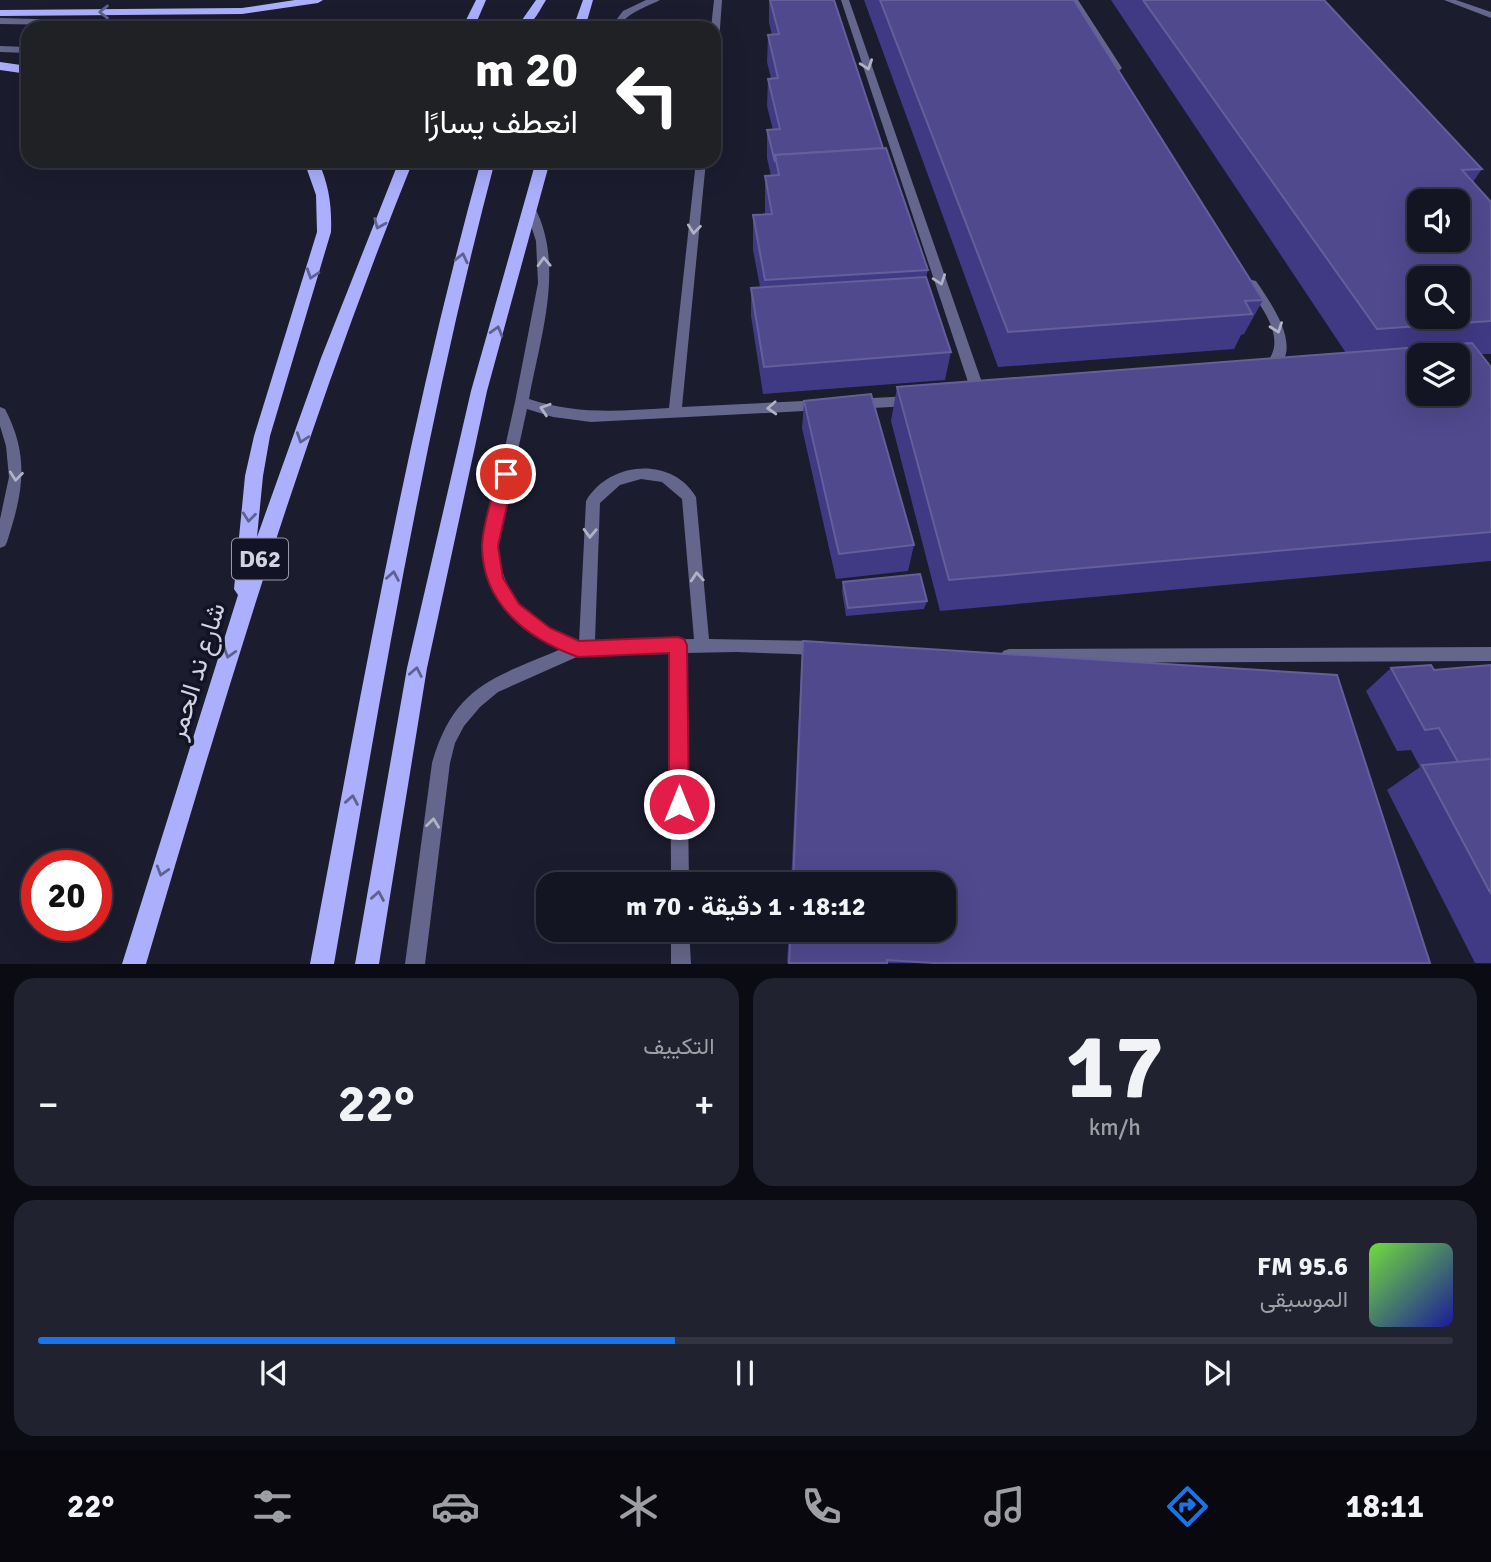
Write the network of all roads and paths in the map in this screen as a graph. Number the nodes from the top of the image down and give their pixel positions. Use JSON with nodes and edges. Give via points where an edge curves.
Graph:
{"nodes":[{"id":1,"x":318,"y":0,"type":"edge"},
{"id":2,"x":481,"y":0,"type":"edge"},
{"id":3,"x":541,"y":0,"type":"edge"},
{"id":4,"x":588,"y":0,"type":"edge"},
{"id":5,"x":656,"y":0,"type":"edge"},
{"id":6,"x":719,"y":0,"type":"edge"},
{"id":7,"x":845,"y":0,"type":"edge"},
{"id":8,"x":1074,"y":0,"type":"edge"},
{"id":9,"x":1448,"y":0,"type":"edge"},
{"id":10,"x":0,"y":13,"type":"edge"},
{"id":11,"x":1491,"y":15,"type":"edge"},
{"id":12,"x":0,"y":21,"type":"edge"},
{"id":13,"x":471,"y":21,"type":"edge"},
{"id":14,"x":527,"y":21,"type":"edge"},
{"id":15,"x":581,"y":21,"type":"edge"},
{"id":16,"x":618,"y":21,"type":"edge"},
{"id":17,"x":716,"y":21,"type":"edge"},
{"id":18,"x":21,"y":22,"type":"edge"},
{"id":19,"x":0,"y":49,"type":"edge"},
{"id":20,"x":21,"y":50,"type":"edge"},
{"id":21,"x":0,"y":66,"type":"edge"},
{"id":22,"x":21,"y":69,"type":"edge"},
{"id":23,"x":1126,"y":82,"type":"edge"},
{"id":24,"x":314,"y":168,"type":"edge"},
{"id":25,"x":403,"y":168,"type":"edge"},
{"id":26,"x":486,"y":168,"type":"edge"},
{"id":27,"x":541,"y":168,"type":"edge"},
{"id":28,"x":700,"y":168,"type":"edge"},
{"id":29,"x":531,"y":210,"type":"junction"},
{"id":30,"x":1244,"y":271,"type":"edge"},
{"id":31,"x":1253,"y":377,"type":"edge"},
{"id":32,"x":966,"y":398,"type":"edge"},
{"id":33,"x":925,"y":400,"type":"edge"},
{"id":34,"x":522,"y":402,"type":"junction"},
{"id":35,"x":0,"y":412,"type":"edge"},
{"id":36,"x":675,"y":413,"type":"junction"},
{"id":37,"x":0,"y":542,"type":"edge"},
{"id":38,"x":242,"y":610,"type":"junction"},
{"id":39,"x":678,"y":645,"type":"junction"},
{"id":40,"x":702,"y":645,"type":"junction"},
{"id":41,"x":582,"y":649,"type":"junction"},
{"id":42,"x":836,"y":649,"type":"edge"},
{"id":43,"x":1491,"y":654,"type":"edge"},
{"id":44,"x":994,"y":656,"type":"edge"},
{"id":45,"x":680,"y":872,"type":"edge"},
{"id":46,"x":680,"y":942,"type":"edge"},
{"id":47,"x":134,"y":964,"type":"edge"},
{"id":48,"x":322,"y":964,"type":"edge"},
{"id":49,"x":367,"y":964,"type":"edge"},
{"id":50,"x":415,"y":964,"type":"edge"},
{"id":51,"x":681,"y":964,"type":"edge"}],
"edges":[{"from":1,"to":10,"type":"main road","one_way":true,"via":[[242,11]]},
{"from":2,"to":13,"type":"main road"},
{"from":3,"to":14,"type":"main road"},
{"from":4,"to":15,"type":"main road"},
{"from":5,"to":16,"type":"street","via":[[630,10]]},
{"from":6,"to":17,"type":"street"},
{"from":7,"to":32,"type":"street","one_way":true,"via":[[987,397]]},
{"from":8,"to":23,"type":"street"},
{"from":9,"to":11,"type":"street"},
{"from":12,"to":18,"type":"street"},
{"from":19,"to":20,"type":"street"},
{"from":21,"to":22,"type":"main road"},
{"from":24,"to":38,"type":"main road","one_way":true,"via":[[325,208],[324,232],[262,436],[251,497]]},
{"from":25,"to":38,"type":"main road","name":"شارع ند الحمر","number":"D62","one_way":true,"via":[[335,339]]},
{"from":48,"to":26,"type":"main road","one_way":true,"via":[[421,429]]},
{"from":27,"to":29,"type":"main road"},
{"from":28,"to":36,"type":"street","one_way":true},
{"from":34,"to":29,"type":"street","one_way":true,"via":[[544,275],[542,241]]},
{"from":49,"to":29,"type":"main road","one_way":true,"via":[[417,668],[479,391]]},
{"from":30,"to":31,"type":"street","one_way":true,"via":[[1281,332],[1278,359]]},
{"from":33,"to":36,"type":"street","one_way":true},
{"from":36,"to":34,"type":"street","one_way":true,"via":[[578,417]]},
{"from":34,"to":41,"type":"street","via":[[490,546],[491,563],[513,610],[543,633]]},
{"from":35,"to":37,"type":"street","one_way":true,"via":[[11,433],[18,465],[13,502]]},
{"from":38,"to":47,"type":"main road","name":"شارع ند الحمر","number":"D62","one_way":true},
{"from":39,"to":40,"type":"street"},
{"from":39,"to":41,"type":"street"},
{"from":39,"to":45,"type":"street"},
{"from":40,"to":41,"type":"street","one_way":true,"via":[[690,497],[667,476],[642,473],[616,479],[593,501]]},
{"from":40,"to":42,"type":"street"},
{"from":50,"to":41,"type":"street","one_way":true,"via":[[447,740],[458,720],[492,687]]},
{"from":43,"to":44,"type":"street"},
{"from":46,"to":51,"type":"street"}]}
